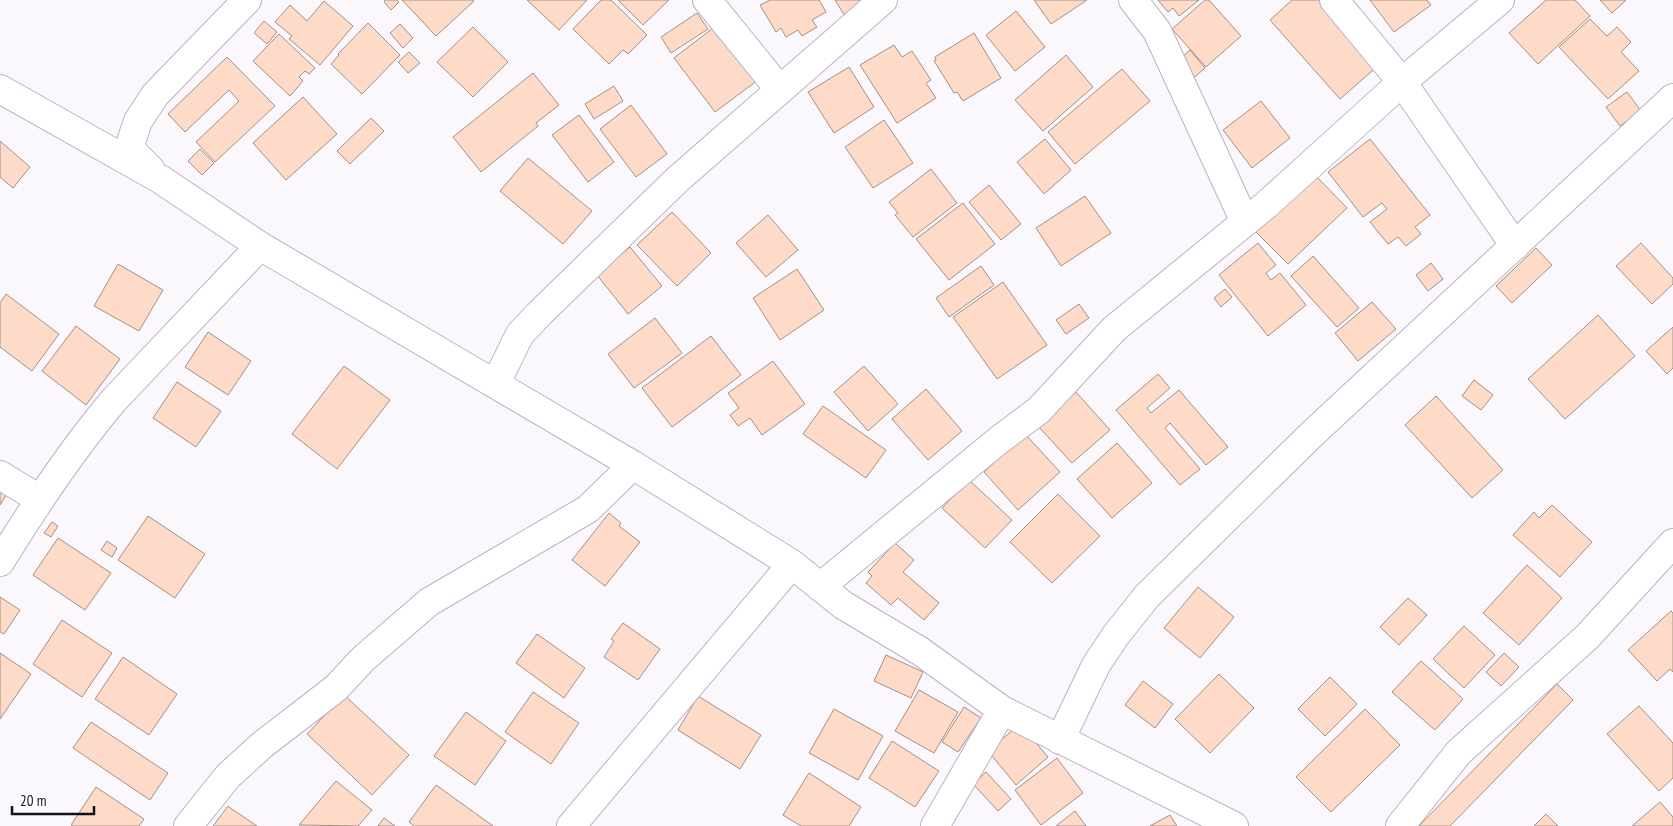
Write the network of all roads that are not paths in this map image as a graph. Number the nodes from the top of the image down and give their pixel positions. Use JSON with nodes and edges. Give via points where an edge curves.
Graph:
{"nodes":[{"id":1,"x":246,"y":0,"type":"edge"},
{"id":2,"x":707,"y":0,"type":"edge"},
{"id":3,"x":883,"y":0,"type":"edge"},
{"id":4,"x":1133,"y":0,"type":"edge"},
{"id":5,"x":1334,"y":0,"type":"edge"},
{"id":6,"x":1500,"y":0,"type":"edge"},
{"id":7,"x":1402,"y":82,"type":"junction"},
{"id":8,"x":0,"y":89,"type":"edge"},
{"id":9,"x":780,"y":90,"type":"junction"},
{"id":10,"x":1670,"y":106,"type":"edge"},
{"id":11,"x":160,"y":179,"type":"junction"},
{"id":12,"x":1245,"y":222,"type":"junction"},
{"id":13,"x":260,"y":246,"type":"junction"},
{"id":14,"x":1515,"y":246,"type":"junction"},
{"id":15,"x":496,"y":383,"type":"junction"},
{"id":16,"x":633,"y":464,"type":"junction"},
{"id":17,"x":0,"y":476,"type":"edge"},
{"id":18,"x":39,"y":499,"type":"junction"},
{"id":19,"x":1673,"y":543,"type":"edge"},
{"id":20,"x":0,"y":562,"type":"edge"},
{"id":21,"x":792,"y":564,"type":"junction"},
{"id":22,"x":820,"y":587,"type":"junction"},
{"id":23,"x":1002,"y":710,"type":"junction"},
{"id":24,"x":1060,"y":740,"type":"junction"},
{"id":25,"x":188,"y":826,"type":"edge"},
{"id":26,"x":571,"y":826,"type":"edge"},
{"id":27,"x":935,"y":826,"type":"edge"},
{"id":28,"x":1234,"y":826,"type":"edge"},
{"id":29,"x":1400,"y":826,"type":"edge"}],
"edges":[{"from":1,"to":11,"type":"street","via":[[155,94],[138,121],[129,148]]},
{"from":2,"to":9,"type":"street"},
{"from":3,"to":9,"type":"street"},
{"from":4,"to":12,"type":"street","via":[[1157,31]]},
{"from":5,"to":7,"type":"street"},
{"from":6,"to":7,"type":"street"},
{"from":7,"to":12,"type":"street"},
{"from":7,"to":14,"type":"street"},
{"from":8,"to":11,"type":"street"},
{"from":9,"to":15,"type":"street","via":[[678,179],[540,313],[520,334]]},
{"from":10,"to":14,"type":"street"},
{"from":11,"to":13,"type":"street"},
{"from":12,"to":22,"type":"street","via":[[1114,329],[1039,410]]},
{"from":13,"to":15,"type":"street"},
{"from":13,"to":18,"type":"street","via":[[114,400]]},
{"from":14,"to":24,"type":"street","via":[[1311,435],[1146,596],[1096,665]]},
{"from":15,"to":16,"type":"street"},
{"from":16,"to":21,"type":"street"},
{"from":16,"to":25,"type":"street","via":[[588,509],[429,602],[363,659],[336,688],[262,745],[228,776]]},
{"from":17,"to":18,"type":"street"},
{"from":18,"to":20,"type":"street"},
{"from":19,"to":29,"type":"street","via":[[1587,638],[1459,752]]},
{"from":21,"to":22,"type":"street"},
{"from":21,"to":26,"type":"street"},
{"from":22,"to":23,"type":"street","via":[[920,651]]},
{"from":23,"to":24,"type":"street"},
{"from":23,"to":27,"type":"street"},
{"from":24,"to":28,"type":"street"}]}
